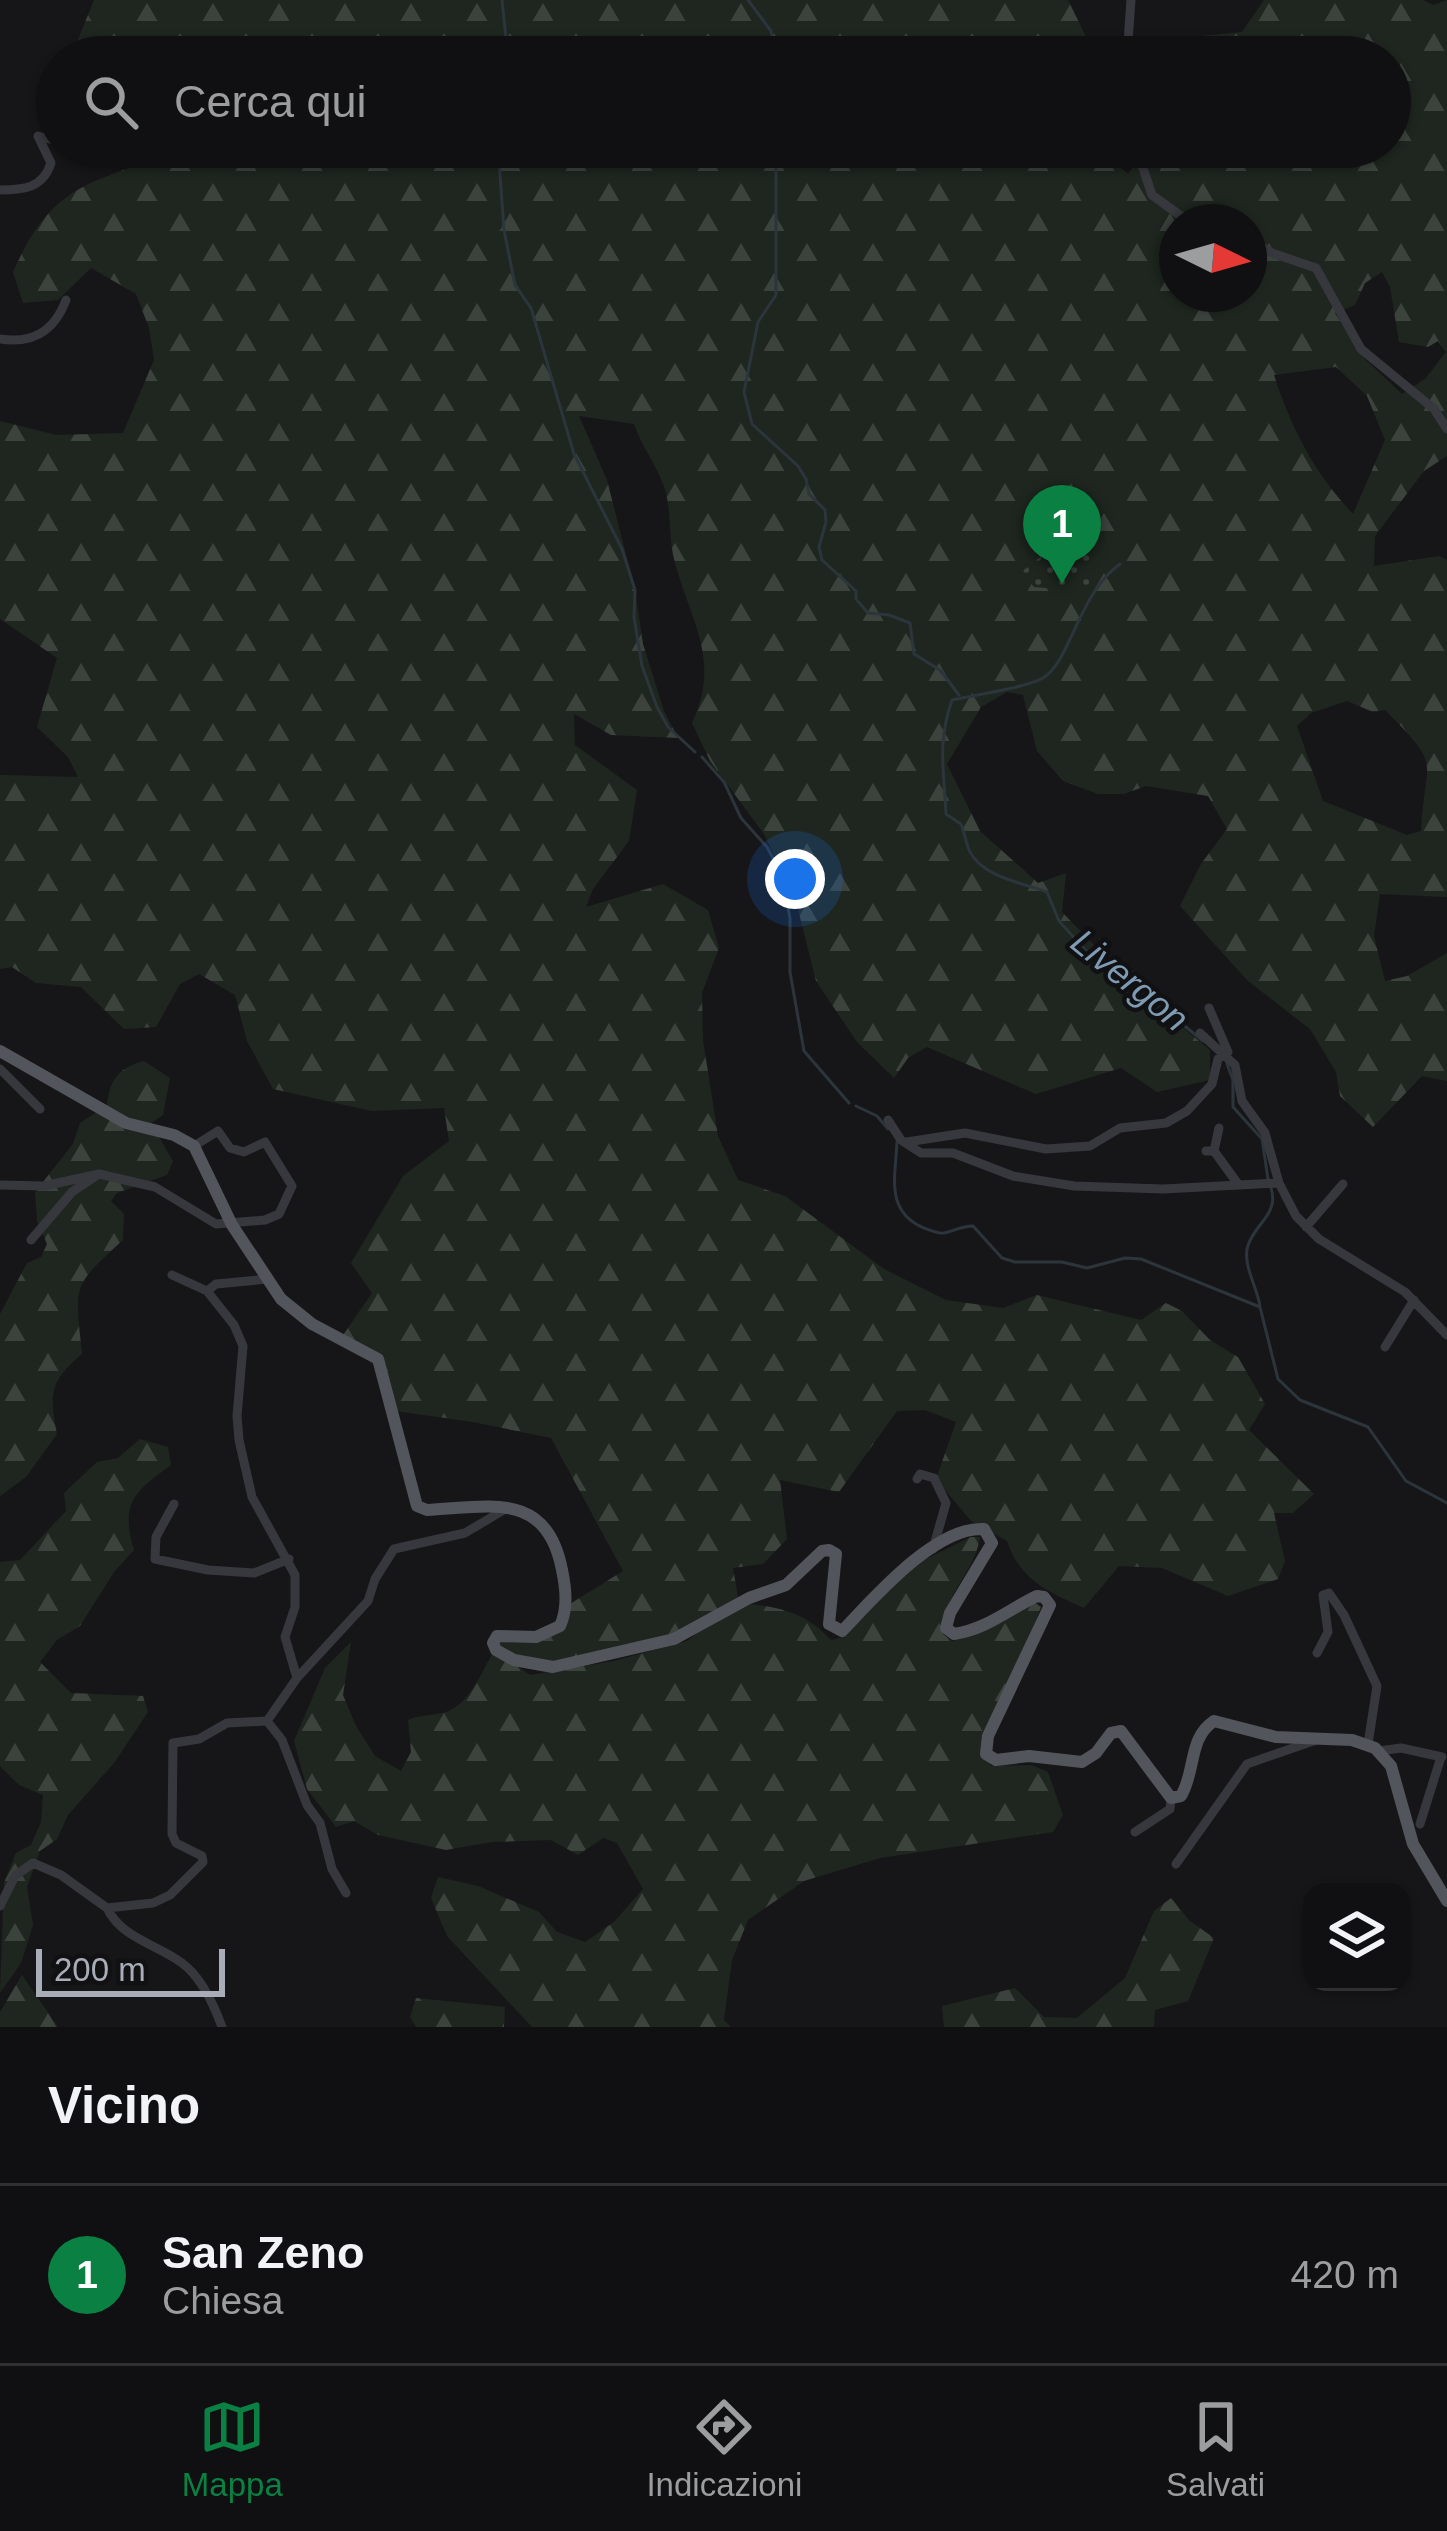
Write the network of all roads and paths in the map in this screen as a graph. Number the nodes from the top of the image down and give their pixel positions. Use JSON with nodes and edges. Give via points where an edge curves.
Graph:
{"nodes":[{"id":1,"x":1131,"y":0,"type":"edge"},
{"id":2,"x":1128,"y":36,"type":"edge"},
{"id":3,"x":47,"y":168,"type":"edge"},
{"id":4,"x":1143,"y":168,"type":"edge"},
{"id":5,"x":0,"y":190,"type":"edge"},
{"id":6,"x":1164,"y":204,"type":"edge"},
{"id":7,"x":1267,"y":250,"type":"edge"},
{"id":8,"x":66,"y":301,"type":"dead end"},
{"id":9,"x":0,"y":339,"type":"edge"},
{"id":10,"x":1447,"y":429,"type":"edge"},
{"id":11,"x":1209,"y":1008,"type":"dead end"},
{"id":12,"x":1199,"y":1033,"type":"dead end"},
{"id":13,"x":0,"y":1051,"type":"edge"},
{"id":14,"x":1224,"y":1056,"type":"junction"},
{"id":15,"x":0,"y":1069,"type":"edge"},
{"id":16,"x":40,"y":1109,"type":"dead end"},
{"id":17,"x":888,"y":1120,"type":"dead end"},
{"id":18,"x":1219,"y":1128,"type":"dead end"},
{"id":19,"x":907,"y":1142,"type":"junction"},
{"id":20,"x":194,"y":1147,"type":"junction"},
{"id":21,"x":100,"y":1174,"type":"junction"},
{"id":22,"x":1273,"y":1182,"type":"junction"},
{"id":23,"x":1238,"y":1184,"type":"junction"},
{"id":24,"x":1343,"y":1184,"type":"dead end"},
{"id":25,"x":0,"y":1185,"type":"edge"},
{"id":26,"x":232,"y":1225,"type":"junction"},
{"id":27,"x":1306,"y":1227,"type":"junction"},
{"id":28,"x":32,"y":1240,"type":"dead end"},
{"id":29,"x":172,"y":1275,"type":"dead end"},
{"id":30,"x":268,"y":1280,"type":"junction"},
{"id":31,"x":207,"y":1291,"type":"junction"},
{"id":32,"x":1414,"y":1300,"type":"junction"},
{"id":33,"x":1447,"y":1335,"type":"edge"},
{"id":34,"x":1385,"y":1347,"type":"dead end"},
{"id":35,"x":917,"y":1479,"type":"dead end"},
{"id":36,"x":174,"y":1504,"type":"dead end"},
{"id":37,"x":507,"y":1508,"type":"junction"},
{"id":38,"x":933,"y":1549,"type":"junction"},
{"id":39,"x":289,"y":1559,"type":"junction"},
{"id":40,"x":1317,"y":1653,"type":"dead end"},
{"id":41,"x":297,"y":1678,"type":"junction"},
{"id":42,"x":267,"y":1721,"type":"junction"},
{"id":43,"x":1316,"y":1740,"type":"junction"},
{"id":44,"x":1447,"y":1744,"type":"edge"},
{"id":45,"x":1374,"y":1747,"type":"junction"},
{"id":46,"x":1444,"y":1758,"type":"edge"},
{"id":47,"x":1171,"y":1798,"type":"junction"},
{"id":48,"x":1420,"y":1823,"type":"dead end"},
{"id":49,"x":1135,"y":1832,"type":"dead end"},
{"id":50,"x":1176,"y":1864,"type":"dead end"},
{"id":51,"x":346,"y":1893,"type":"dead end"},
{"id":52,"x":1446,"y":1902,"type":"edge"},
{"id":53,"x":0,"y":1906,"type":"edge"},
{"id":54,"x":107,"y":1908,"type":"junction"},
{"id":55,"x":222,"y":2027,"type":"edge"}],
"edges":[{"from":1,"to":2,"type":"street"},
{"from":3,"to":5,"type":"street","via":[[28,188]]},
{"from":4,"to":6,"type":"street","via":[[1152,195]]},
{"from":7,"to":10,"type":"street","via":[[1316,268],[1361,349]]},
{"from":8,"to":9,"type":"street","via":[[35,338]]},
{"from":11,"to":14,"type":"street"},
{"from":12,"to":14,"type":"street"},
{"from":13,"to":20,"type":"main road","via":[[126,1124]]},
{"from":14,"to":19,"type":"street","via":[[1187,1111],[1166,1123],[1120,1128],[1097,1143],[1046,1149],[964,1133]]},
{"from":14,"to":22,"type":"street","via":[[1269,1143]]},
{"from":15,"to":16,"type":"street"},
{"from":17,"to":19,"type":"street"},
{"from":18,"to":23,"type":"street","via":[[1210,1151]]},
{"from":19,"to":23,"type":"street","via":[[921,1153],[953,1153],[1013,1176],[1074,1186]]},
{"from":20,"to":26,"type":"main road"},
{"from":20,"to":26,"type":"street","via":[[218,1132],[244,1152],[265,1142],[290,1179],[276,1217]]},
{"from":21,"to":25,"type":"street","via":[[37,1187]]},
{"from":21,"to":26,"type":"street","via":[[155,1187],[199,1217]]},
{"from":21,"to":28,"type":"street","via":[[72,1192]]},
{"from":22,"to":23,"type":"street"},
{"from":22,"to":27,"type":"street"},
{"from":24,"to":27,"type":"street"},
{"from":26,"to":30,"type":"main road"},
{"from":27,"to":32,"type":"street"},
{"from":29,"to":31,"type":"street"},
{"from":30,"to":31,"type":"street"},
{"from":30,"to":37,"type":"main road","via":[[301,1317],[379,1359],[417,1506]]},
{"from":31,"to":39,"type":"street","via":[[244,1346],[242,1455],[260,1515]]},
{"from":32,"to":33,"type":"street"},
{"from":32,"to":34,"type":"street"},
{"from":35,"to":38,"type":"street","via":[[934,1478],[946,1503]]},
{"from":36,"to":39,"type":"street","via":[[156,1537],[158,1561],[254,1574]]},
{"from":37,"to":38,"type":"main road","via":[[532,1514],[556,1549],[562,1621],[536,1637],[496,1636],[493,1643],[514,1660],[553,1667],[674,1639],[786,1586],[829,1550],[838,1565],[829,1624],[842,1631],[891,1577]]},
{"from":37,"to":41,"type":"street","via":[[465,1533],[394,1549],[368,1601]]},
{"from":38,"to":47,"type":"main road","via":[[972,1528],[992,1537],[947,1619],[954,1634],[1031,1598],[1049,1601],[986,1754],[1082,1762],[1121,1731]]},
{"from":39,"to":41,"type":"street","via":[[295,1607],[285,1646]]},
{"from":40,"to":45,"type":"street","via":[[1328,1632],[1323,1595],[1330,1593],[1377,1686],[1369,1722]]},
{"from":41,"to":42,"type":"street"},
{"from":42,"to":51,"type":"street","via":[[283,1740]]},
{"from":42,"to":54,"type":"street","via":[[227,1723],[173,1743],[173,1839],[203,1862],[153,1904]]},
{"from":43,"to":45,"type":"main road"},
{"from":43,"to":47,"type":"main road","via":[[1214,1721],[1197,1739],[1186,1787]]},
{"from":43,"to":50,"type":"street","via":[[1247,1764]]},
{"from":44,"to":46,"type":"street"},
{"from":45,"to":46,"type":"street"},
{"from":45,"to":52,"type":"main road","via":[[1391,1766],[1413,1844]]},
{"from":46,"to":48,"type":"street"},
{"from":47,"to":49,"type":"street","via":[[1170,1809]]},
{"from":53,"to":54,"type":"street","via":[[15,1876],[33,1863]]},
{"from":54,"to":55,"type":"street","via":[[139,1941],[188,1968]]}]}
